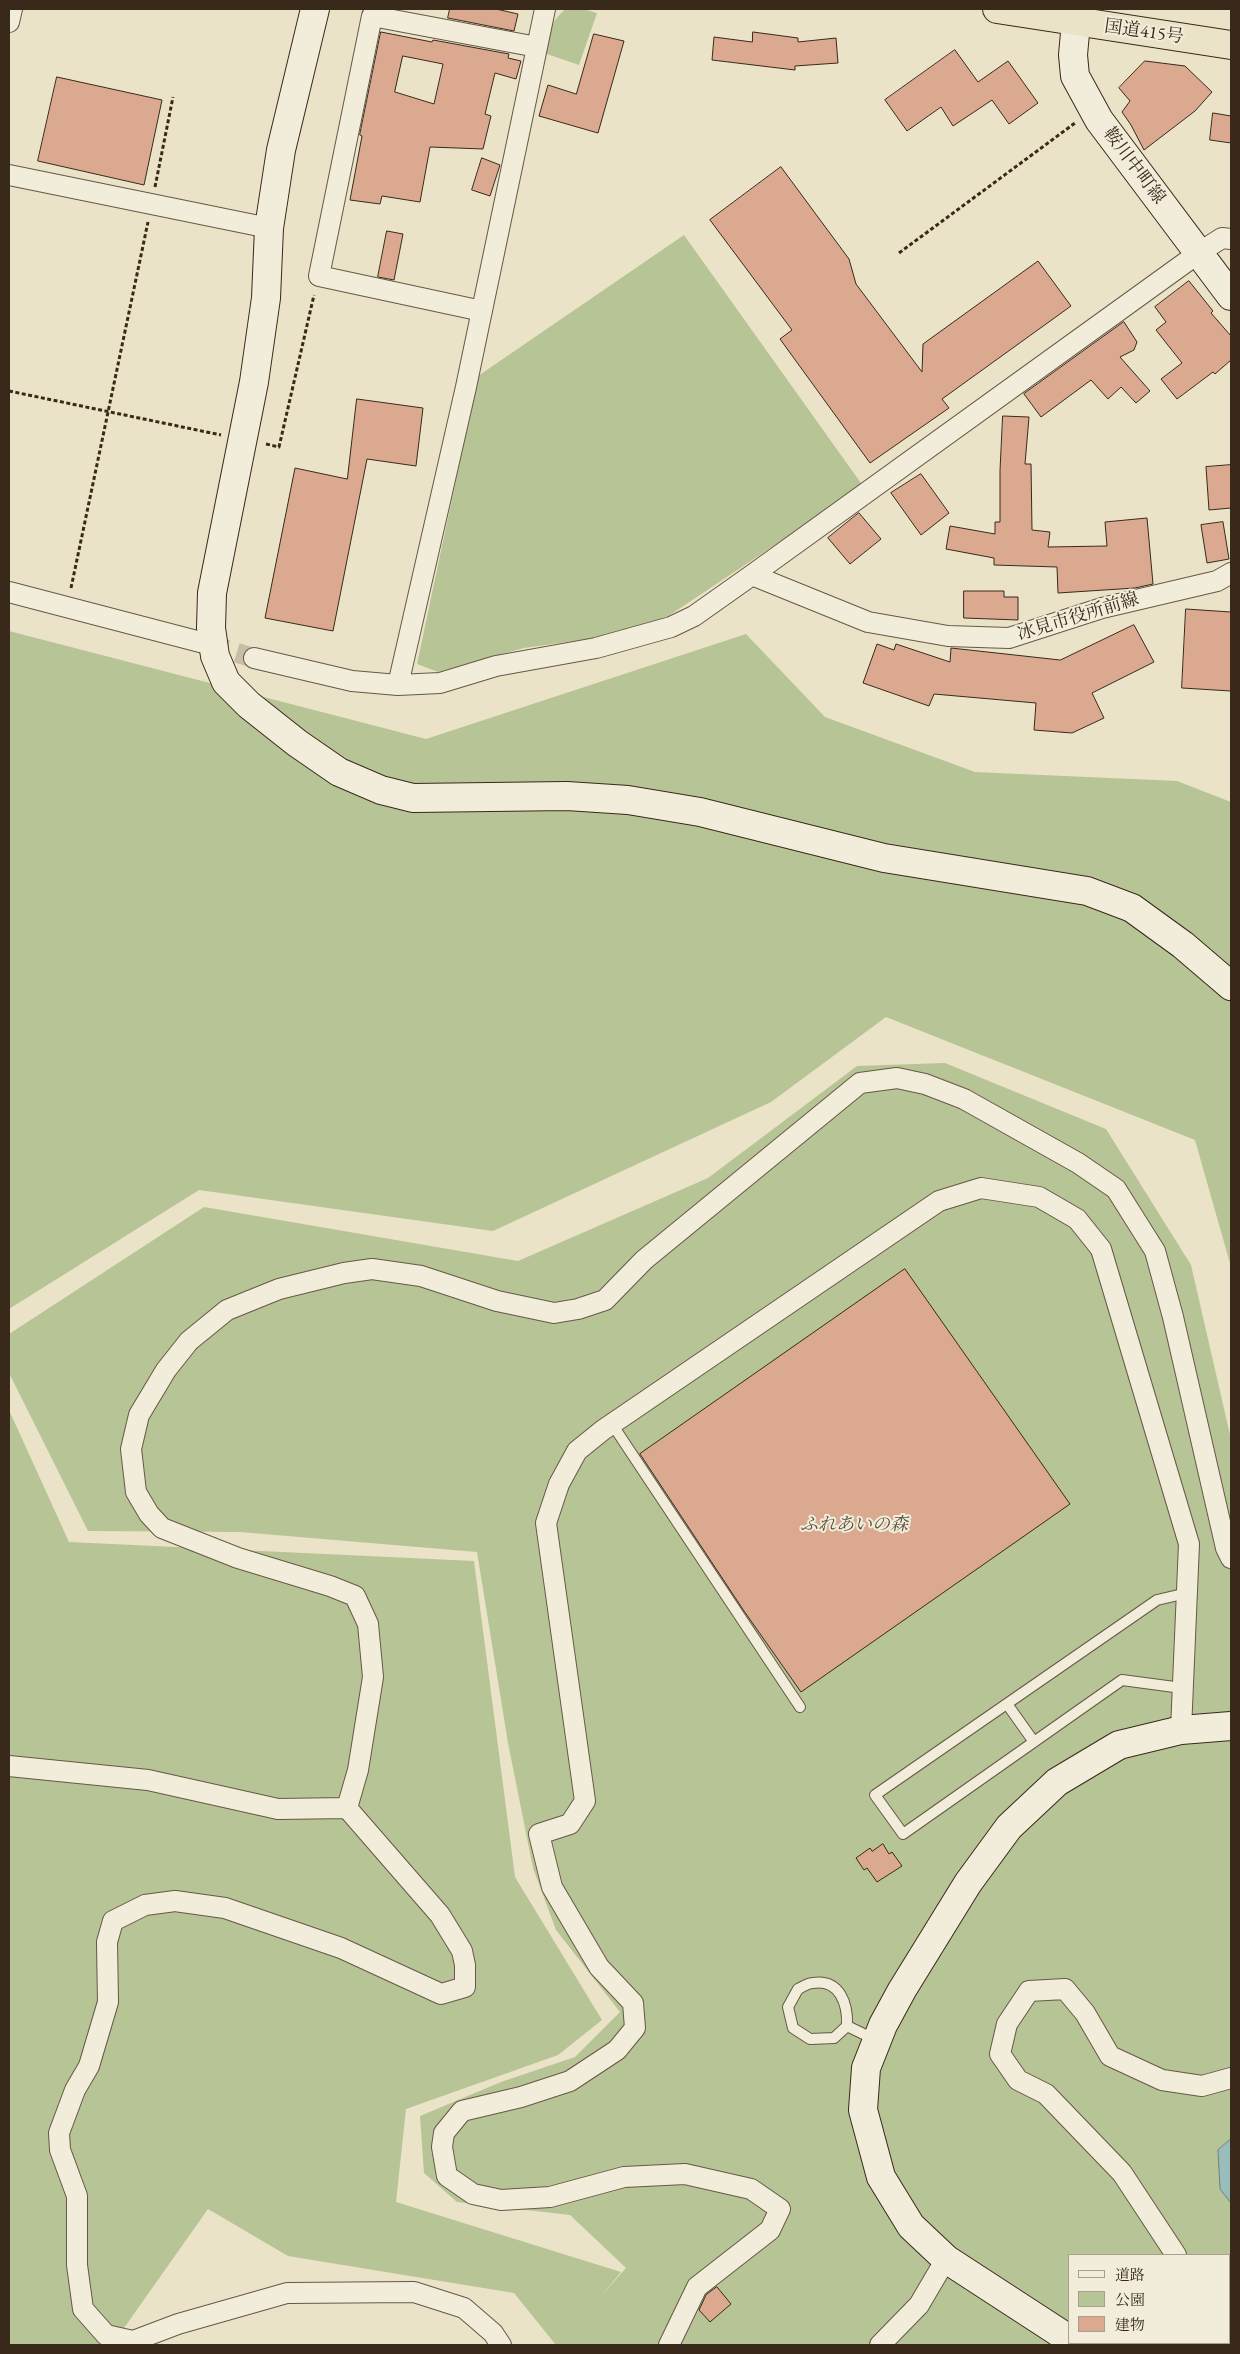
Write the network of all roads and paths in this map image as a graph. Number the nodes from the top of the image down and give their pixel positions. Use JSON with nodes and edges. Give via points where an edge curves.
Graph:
{"nodes":[{"id":1,"x":12,"y":9,"type":"edge"},
{"id":2,"x":315,"y":9,"type":"edge"},
{"id":3,"x":545,"y":9,"type":"edge"},
{"id":4,"x":997,"y":9,"type":"edge"},
{"id":5,"x":1079,"y":15,"type":"edge"},
{"id":6,"x":9,"y":22,"type":"edge"},
{"id":7,"x":1231,"y":44,"type":"edge"},
{"id":8,"x":538,"y":47,"type":"junction"},
{"id":9,"x":173,"y":97,"type":"dead end"},
{"id":10,"x":1093,"y":109,"type":"junction"},
{"id":11,"x":9,"y":175,"type":"edge"},
{"id":12,"x":152,"y":204,"type":"junction"},
{"id":13,"x":269,"y":228,"type":"junction"},
{"id":14,"x":1231,"y":239,"type":"edge"},
{"id":15,"x":1200,"y":252,"type":"junction"},
{"id":16,"x":898,"y":253,"type":"dead end"},
{"id":17,"x":319,"y":276,"type":"junction"},
{"id":18,"x":1231,"y":296,"type":"edge"},
{"id":19,"x":482,"y":311,"type":"junction"},
{"id":20,"x":9,"y":391,"type":"edge"},
{"id":21,"x":109,"y":412,"type":"junction"},
{"id":22,"x":228,"y":436,"type":"dead end"},
{"id":23,"x":266,"y":444,"type":"dead end"},
{"id":24,"x":1231,"y":573,"type":"edge"},
{"id":25,"x":752,"y":575,"type":"junction"},
{"id":26,"x":9,"y":592,"type":"edge"},
{"id":27,"x":67,"y":607,"type":"junction"},
{"id":28,"x":208,"y":644,"type":"tunnel mouth"},
{"id":29,"x":254,"y":658,"type":"tunnel mouth"},
{"id":30,"x":398,"y":685,"type":"junction"},
{"id":31,"x":1231,"y":986,"type":"edge"},
{"id":32,"x":612,"y":1424,"type":"junction"},
{"id":33,"x":1231,"y":1558,"type":"edge"},
{"id":34,"x":1187,"y":1593,"type":"junction"},
{"id":35,"x":1182,"y":1688,"type":"junction"},
{"id":36,"x":1007,"y":1704,"type":"junction"},
{"id":37,"x":800,"y":1707,"type":"dead end"},
{"id":38,"x":1231,"y":1726,"type":"edge"},
{"id":39,"x":1181,"y":1730,"type":"junction"},
{"id":40,"x":1034,"y":1742,"type":"junction"},
{"id":41,"x":9,"y":1766,"type":"edge"},
{"id":42,"x":347,"y":1808,"type":"junction"},
{"id":43,"x":847,"y":2026,"type":"junction"},
{"id":44,"x":876,"y":2041,"type":"junction"},
{"id":45,"x":1231,"y":2078,"type":"edge"},
{"id":46,"x":1175,"y":2254,"type":"edge"},
{"id":47,"x":946,"y":2259,"type":"junction"},
{"id":48,"x":1068,"y":2338,"type":"edge"},
{"id":49,"x":500,"y":2345,"type":"edge"},
{"id":50,"x":669,"y":2345,"type":"edge"},
{"id":51,"x":880,"y":2345,"type":"edge"}],
"edges":[{"from":1,"to":6,"type":"street"},
{"from":2,"to":13,"type":"street","via":[[281,150]]},
{"from":3,"to":8,"type":"street"},
{"from":4,"to":5,"type":"highway","name":"国道415号"},
{"from":5,"to":7,"type":"highway","name":"国道415号"},
{"from":5,"to":10,"type":"street","name":"鞍川中町線","via":[[1075,76]]},
{"from":8,"to":17,"type":"street","via":[[372,16]]},
{"from":8,"to":19,"type":"street"},
{"from":9,"to":12,"type":"path"},
{"from":10,"to":15,"type":"street","name":"鞍川中町線"},
{"from":10,"to":16,"type":"path"},
{"from":11,"to":12,"type":"street"},
{"from":12,"to":13,"type":"street"},
{"from":12,"to":21,"type":"path"},
{"from":13,"to":31,"type":"street","via":[[264,317],[212,592],[211,628],[215,656],[226,682],[290,738],[339,772],[381,790],[413,798],[567,796],[628,800],[700,812],[884,858],[1087,892],[1132,908]]},
{"from":14,"to":15,"type":"street","via":[[1222,238]]},
{"from":15,"to":18,"type":"street","name":"鞍川中町線"},
{"from":15,"to":25,"type":"street"},
{"from":17,"to":19,"type":"street"},
{"from":17,"to":23,"type":"path","via":[[279,447]]},
{"from":19,"to":30,"type":"street"},
{"from":20,"to":21,"type":"path"},
{"from":21,"to":22,"type":"path"},
{"from":21,"to":27,"type":"path"},
{"from":24,"to":25,"type":"street","name":"冰見市役所前線","via":[[1217,581],[1102,608],[1009,638],[948,636],[868,622]]},
{"from":25,"to":30,"type":"street","via":[[694,616],[671,627],[596,648],[496,666],[440,684]]},
{"from":26,"to":27,"type":"street"},
{"from":27,"to":28,"type":"street"},
{"from":29,"to":30,"type":"street","via":[[352,681]]},
{"from":32,"to":34,"type":"street","via":[[939,1201],[981,1188],[1039,1197],[1077,1218],[1101,1249],[1189,1544]]},
{"from":32,"to":37,"type":"lane"},
{"from":32,"to":50,"type":"street","via":[[577,1451],[559,1484],[546,1523],[585,1801],[570,1824],[539,1834],[552,1887],[599,1967],[633,2003],[635,2028],[617,2050],[570,2081],[462,2111],[444,2134],[442,2147],[447,2176],[473,2194],[501,2200],[550,2197],[624,2178],[685,2174],[751,2189],[780,2208],[770,2230],[697,2287]]},
{"from":33,"to":42,"type":"street","via":[[1155,1252],[1116,1189],[964,1099],[926,1084],[897,1078],[860,1083],[644,1260],[605,1300],[578,1309],[554,1312],[497,1301],[421,1276],[372,1269],[344,1273],[279,1289],[227,1310],[189,1341],[166,1370],[139,1415],[131,1448],[136,1492],[150,1514],[162,1528],[179,1535],[355,1596],[368,1624],[373,1677],[358,1770]]},
{"from":34,"to":35,"type":"street"},
{"from":34,"to":36,"type":"lane","via":[[1157,1600]]},
{"from":35,"to":39,"type":"street"},
{"from":35,"to":40,"type":"lane","via":[[1122,1680]]},
{"from":36,"to":40,"type":"lane"},
{"from":36,"to":40,"type":"lane","via":[[875,1795],[903,1834]]},
{"from":38,"to":39,"type":"street"},
{"from":39,"to":44,"type":"street","via":[[1119,1745],[1057,1782],[1009,1827],[968,1883],[883,2024]]},
{"from":41,"to":42,"type":"street","via":[[148,1780],[278,1809]]},
{"from":42,"to":49,"type":"street","via":[[440,1915],[462,1951],[465,1987],[441,1994],[341,1948],[225,1908],[176,1901],[145,1905],[113,1921],[107,1942],[108,2002],[90,2066],[59,2132],[60,2150],[77,2196],[77,2265],[82,2309],[106,2335],[134,2341],[178,2324],[287,2293],[414,2292],[464,2308],[493,2333]]},
{"from":43,"to":43,"type":"lane","via":[[834,2038],[810,2039],[793,2028],[788,2007],[798,1989],[813,1982],[832,1986],[844,1998],[848,2011]]},
{"from":43,"to":44,"type":"lane"},
{"from":44,"to":47,"type":"street","via":[[866,2068],[863,2110],[881,2177],[911,2226]]},
{"from":45,"to":46,"type":"street","via":[[1202,2086],[1162,2080],[1110,2056],[1085,2013],[1065,1989],[1029,1991],[1008,2024],[1000,2054],[1018,2080],[1046,2094],[1122,2173]]},
{"from":47,"to":48,"type":"street"},
{"from":47,"to":51,"type":"street","via":[[919,2305]]}]}
